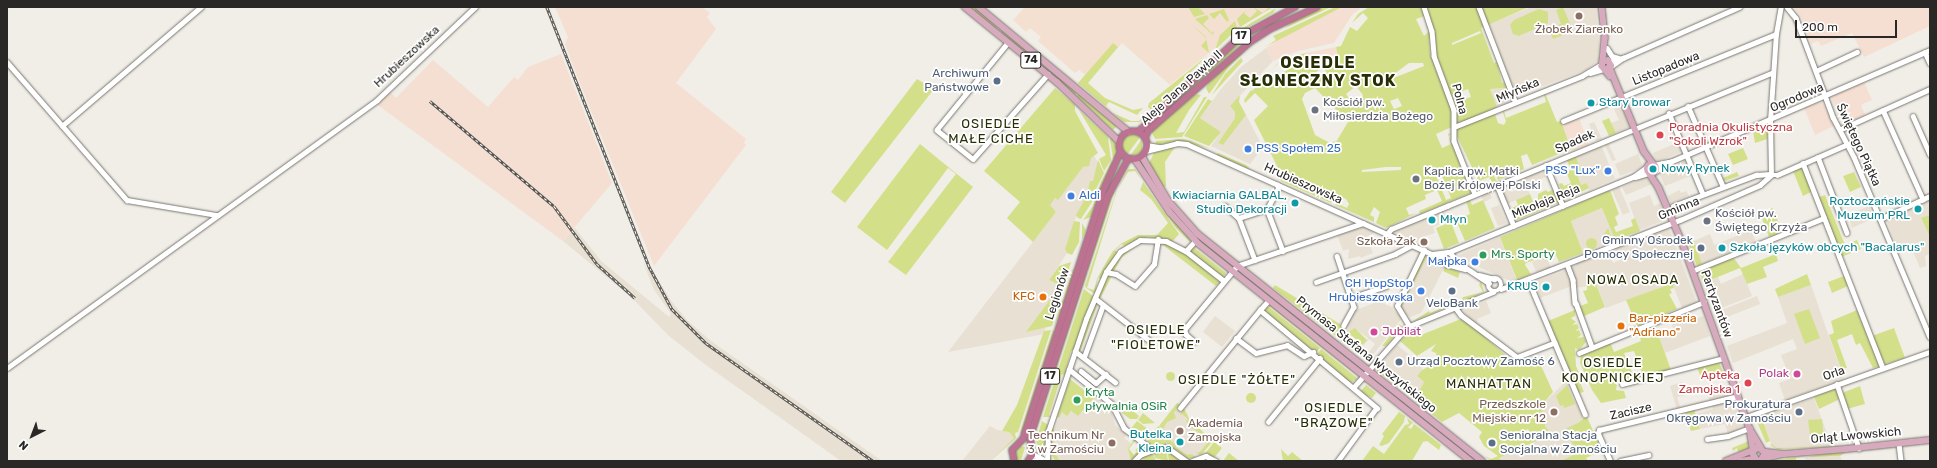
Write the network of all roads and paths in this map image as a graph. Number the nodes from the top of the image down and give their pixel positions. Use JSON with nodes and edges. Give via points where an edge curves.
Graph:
{"nodes":[{"id":1,"x":201,"y":7,"type":"edge"},
{"id":2,"x":475,"y":7,"type":"edge"},
{"id":3,"x":965,"y":7,"type":"edge"},
{"id":4,"x":979,"y":7,"type":"edge"},
{"id":5,"x":1295,"y":7,"type":"edge"},
{"id":6,"x":1317,"y":7,"type":"edge"},
{"id":7,"x":1424,"y":7,"type":"edge"},
{"id":8,"x":1479,"y":7,"type":"edge"},
{"id":9,"x":1602,"y":7,"type":"edge"},
{"id":10,"x":1739,"y":7,"type":"edge"},
{"id":11,"x":1781,"y":7,"type":"edge"},
{"id":12,"x":1787,"y":7,"type":"edge"},
{"id":13,"x":1282,"y":13,"type":"junction"},
{"id":14,"x":1285,"y":21,"type":"junction"},
{"id":15,"x":1776,"y":34,"type":"junction"},
{"id":16,"x":1605,"y":38,"type":"junction"},
{"id":17,"x":1008,"y":43,"type":"junction"},
{"id":18,"x":1607,"y":48,"type":"junction"},
{"id":19,"x":1928,"y":51,"type":"edge"},
{"id":20,"x":1857,"y":52,"type":"dead end"},
{"id":21,"x":1622,"y":58,"type":"junction"},
{"id":22,"x":7,"y":62,"type":"edge"},
{"id":23,"x":1930,"y":63,"type":"edge"},
{"id":24,"x":1606,"y":66,"type":"junction"},
{"id":25,"x":1816,"y":71,"type":"junction"},
{"id":26,"x":1773,"y":72,"type":"junction"},
{"id":27,"x":1048,"y":74,"type":"junction"},
{"id":28,"x":1930,"y":89,"type":"edge"},
{"id":29,"x":1826,"y":97,"type":"junction"},
{"id":30,"x":1622,"y":98,"type":"junction"},
{"id":31,"x":1515,"y":101,"type":"junction"},
{"id":32,"x":1688,"y":106,"type":"junction"},
{"id":33,"x":1883,"y":110,"type":"junction"},
{"id":34,"x":1670,"y":113,"type":"junction"},
{"id":35,"x":1913,"y":116,"type":"dead end"},
{"id":36,"x":1562,"y":121,"type":"dead end"},
{"id":37,"x":1770,"y":121,"type":"junction"},
{"id":38,"x":62,"y":126,"type":"junction"},
{"id":39,"x":1454,"y":127,"type":"junction"},
{"id":40,"x":1634,"y":128,"type":"junction"},
{"id":41,"x":1841,"y":129,"type":"junction"},
{"id":42,"x":1129,"y":132,"type":"junction"},
{"id":43,"x":1138,"y":132,"type":"junction"},
{"id":44,"x":1119,"y":141,"type":"junction"},
{"id":45,"x":1848,"y":144,"type":"junction"},
{"id":46,"x":1145,"y":147,"type":"junction"},
{"id":47,"x":1706,"y":147,"type":"junction"},
{"id":48,"x":1120,"y":152,"type":"junction"},
{"id":49,"x":1930,"y":154,"type":"edge"},
{"id":50,"x":1687,"y":155,"type":"junction"},
{"id":51,"x":1818,"y":157,"type":"junction"},
{"id":52,"x":1132,"y":159,"type":"junction"},
{"id":53,"x":1803,"y":163,"type":"junction"},
{"id":54,"x":1546,"y":165,"type":"junction"},
{"id":55,"x":1652,"y":169,"type":"junction"},
{"id":56,"x":1770,"y":174,"type":"junction"},
{"id":57,"x":1277,"y":185,"type":"junction"},
{"id":58,"x":1497,"y":185,"type":"junction"},
{"id":59,"x":1723,"y":186,"type":"junction"},
{"id":60,"x":1475,"y":194,"type":"junction"},
{"id":61,"x":1703,"y":194,"type":"junction"},
{"id":62,"x":1930,"y":196,"type":"edge"},
{"id":63,"x":1923,"y":199,"type":"junction"},
{"id":64,"x":1225,"y":206,"type":"dead end"},
{"id":65,"x":1563,"y":206,"type":"junction"},
{"id":66,"x":1673,"y":206,"type":"dead end"},
{"id":67,"x":1266,"y":209,"type":"junction"},
{"id":68,"x":217,"y":215,"type":"junction"},
{"id":69,"x":1239,"y":218,"type":"junction"},
{"id":70,"x":1824,"y":218,"type":"junction"},
{"id":71,"x":1880,"y":219,"type":"junction"},
{"id":72,"x":1674,"y":222,"type":"junction"},
{"id":73,"x":1363,"y":223,"type":"junction"},
{"id":74,"x":1514,"y":226,"type":"junction"},
{"id":75,"x":1847,"y":233,"type":"dead end"},
{"id":76,"x":1388,"y":234,"type":"junction"},
{"id":77,"x":1158,"y":239,"type":"junction"},
{"id":78,"x":1195,"y":241,"type":"junction"},
{"id":79,"x":1412,"y":245,"type":"junction"},
{"id":80,"x":1466,"y":246,"type":"junction"},
{"id":81,"x":1424,"y":250,"type":"junction"},
{"id":82,"x":1186,"y":251,"type":"junction"},
{"id":83,"x":1283,"y":251,"type":"junction"},
{"id":84,"x":1447,"y":252,"type":"junction"},
{"id":85,"x":1432,"y":254,"type":"junction"},
{"id":86,"x":1337,"y":256,"type":"dead end"},
{"id":87,"x":1454,"y":259,"type":"junction"},
{"id":88,"x":1255,"y":260,"type":"junction"},
{"id":89,"x":1442,"y":260,"type":"junction"},
{"id":90,"x":1567,"y":264,"type":"junction"},
{"id":91,"x":1450,"y":265,"type":"junction"},
{"id":92,"x":1237,"y":266,"type":"junction"},
{"id":93,"x":1466,"y":269,"type":"junction"},
{"id":94,"x":1231,"y":270,"type":"junction"},
{"id":95,"x":1692,"y":271,"type":"junction"},
{"id":96,"x":1106,"y":272,"type":"junction"},
{"id":97,"x":1342,"y":272,"type":"junction"},
{"id":98,"x":1479,"y":275,"type":"junction"},
{"id":99,"x":1494,"y":279,"type":"junction"},
{"id":100,"x":1528,"y":279,"type":"junction"},
{"id":101,"x":1223,"y":280,"type":"junction"},
{"id":102,"x":1316,"y":282,"type":"dead end"},
{"id":103,"x":1502,"y":284,"type":"junction"},
{"id":104,"x":1513,"y":284,"type":"junction"},
{"id":105,"x":1386,"y":286,"type":"dead end"},
{"id":106,"x":1489,"y":286,"type":"junction"},
{"id":107,"x":1501,"y":289,"type":"junction"},
{"id":108,"x":1493,"y":292,"type":"junction"},
{"id":109,"x":1095,"y":298,"type":"junction"},
{"id":110,"x":1351,"y":298,"type":"junction"},
{"id":111,"x":1268,"y":300,"type":"junction"},
{"id":112,"x":1475,"y":300,"type":"junction"},
{"id":113,"x":1704,"y":302,"type":"junction"},
{"id":114,"x":1103,"y":305,"type":"junction"},
{"id":115,"x":1456,"y":307,"type":"junction"},
{"id":116,"x":1260,"y":310,"type":"junction"},
{"id":117,"x":1344,"y":325,"type":"dead end"},
{"id":118,"x":1409,"y":326,"type":"junction"},
{"id":119,"x":1930,"y":337,"type":"edge"},
{"id":120,"x":1236,"y":338,"type":"junction"},
{"id":121,"x":1148,"y":340,"type":"dead end"},
{"id":122,"x":1194,"y":342,"type":"dead end"},
{"id":123,"x":1554,"y":343,"type":"junction"},
{"id":124,"x":1592,"y":347,"type":"junction"},
{"id":125,"x":1076,"y":350,"type":"junction"},
{"id":126,"x":1313,"y":352,"type":"junction"},
{"id":127,"x":1930,"y":352,"type":"edge"},
{"id":128,"x":1579,"y":353,"type":"dead end"},
{"id":129,"x":1084,"y":357,"type":"junction"},
{"id":130,"x":1320,"y":358,"type":"junction"},
{"id":131,"x":1724,"y":358,"type":"junction"},
{"id":132,"x":7,"y":368,"type":"edge"},
{"id":133,"x":1883,"y":368,"type":"junction"},
{"id":134,"x":1069,"y":369,"type":"junction"},
{"id":135,"x":1081,"y":371,"type":"dead end"},
{"id":136,"x":1369,"y":371,"type":"junction"},
{"id":137,"x":1106,"y":374,"type":"junction"},
{"id":138,"x":1363,"y":376,"type":"junction"},
{"id":139,"x":1115,"y":382,"type":"dead end"},
{"id":140,"x":1622,"y":384,"type":"dead end"},
{"id":141,"x":1837,"y":384,"type":"junction"},
{"id":142,"x":1353,"y":388,"type":"junction"},
{"id":143,"x":1738,"y":396,"type":"junction"},
{"id":144,"x":1180,"y":408,"type":"dead end"},
{"id":145,"x":1585,"y":414,"type":"dead end"},
{"id":146,"x":1746,"y":417,"type":"junction"},
{"id":147,"x":1268,"y":422,"type":"dead end"},
{"id":148,"x":1750,"y":429,"type":"junction"},
{"id":149,"x":1707,"y":439,"type":"dead end"},
{"id":150,"x":1930,"y":440,"type":"edge"},
{"id":151,"x":1018,"y":444,"type":"junction"},
{"id":152,"x":1899,"y":444,"type":"junction"},
{"id":153,"x":1761,"y":447,"type":"junction"},
{"id":154,"x":1859,"y":448,"type":"junction"},
{"id":155,"x":1753,"y":449,"type":"junction"},
{"id":156,"x":1031,"y":450,"type":"junction"},
{"id":157,"x":1153,"y":450,"type":"junction"},
{"id":158,"x":1766,"y":452,"type":"junction"},
{"id":159,"x":1784,"y":454,"type":"junction"},
{"id":160,"x":1648,"y":455,"type":"dead end"},
{"id":161,"x":1015,"y":460,"type":"edge"},
{"id":162,"x":1029,"y":460,"type":"edge"},
{"id":163,"x":1755,"y":460,"type":"edge"},
{"id":164,"x":1764,"y":460,"type":"edge"},
{"id":165,"x":1047,"y":461,"type":"edge"},
{"id":166,"x":1134,"y":461,"type":"edge"},
{"id":167,"x":1186,"y":461,"type":"edge"},
{"id":168,"x":1192,"y":461,"type":"edge"},
{"id":169,"x":1216,"y":461,"type":"edge"},
{"id":170,"x":1338,"y":461,"type":"edge"},
{"id":171,"x":1471,"y":461,"type":"edge"},
{"id":172,"x":1482,"y":461,"type":"edge"},
{"id":173,"x":1610,"y":461,"type":"edge"},
{"id":174,"x":1620,"y":461,"type":"edge"},
{"id":175,"x":1726,"y":461,"type":"edge"},
{"id":176,"x":1740,"y":461,"type":"edge"},
{"id":177,"x":1901,"y":461,"type":"edge"}],
"edges":[{"from":1,"to":38,"type":"street"},
{"from":2,"to":68,"type":"street","name":"Hrubieszowska","via":[[377,100]]},
{"from":3,"to":17,"type":"main road","number":"74"},
{"from":4,"to":42,"type":"main road","number":"74"},
{"from":5,"to":13,"type":"highway","name":"Aleje Jana Pawła II","number":"17"},
{"from":6,"to":14,"type":"highway","name":"Aleje Jana Pawła II","number":"17"},
{"from":7,"to":39,"type":"street","name":"Polna","via":[[1432,31],[1434,56],[1454,110]]},
{"from":8,"to":31,"type":"street"},
{"from":9,"to":16,"type":"main road"},
{"from":10,"to":21,"type":"street","name":"Młyńska"},
{"from":11,"to":15,"type":"street"},
{"from":12,"to":25,"type":"street","name":"Świętego Piątka","via":[[1796,18]]},
{"from":13,"to":14,"type":"highway"},
{"from":13,"to":43,"type":"highway","name":"Aleje Jana Pawła II","number":"17","via":[[1236,40]]},
{"from":14,"to":46,"type":"highway","name":"Aleje Jana Pawła II","number":"17","via":[[1243,48],[1148,131]]},
{"from":15,"to":26,"type":"street"},
{"from":15,"to":30,"type":"street","name":"Listopadowa"},
{"from":16,"to":18,"type":"main road"},
{"from":16,"to":24,"type":"main road"},
{"from":17,"to":27,"type":"main road","number":"74"},
{"from":17,"to":27,"type":"street","via":[[937,130],[973,159]]},
{"from":18,"to":21,"type":"street","via":[[1612,56]]},
{"from":18,"to":24,"type":"main road"},
{"from":19,"to":23,"type":"street"},
{"from":19,"to":29,"type":"street","name":"Ogrodowa"},
{"from":20,"to":25,"type":"street"},
{"from":21,"to":24,"type":"street","name":"Młyńska"},
{"from":22,"to":38,"type":"street"},
{"from":24,"to":30,"type":"main road"},
{"from":24,"to":31,"type":"street","name":"Młyńska"},
{"from":25,"to":29,"type":"street","name":"Świętego Piątka"},
{"from":26,"to":32,"type":"street","name":"Spadek"},
{"from":26,"to":37,"type":"street"},
{"from":27,"to":44,"type":"main road","number":"74"},
{"from":28,"to":33,"type":"street"},
{"from":29,"to":37,"type":"street","name":"Ogrodowa"},
{"from":29,"to":41,"type":"street","name":"Świętego Piątka","via":[[1833,117]]},
{"from":30,"to":36,"type":"street","name":"Listopadowa"},
{"from":30,"to":40,"type":"main road"},
{"from":31,"to":39,"type":"street","name":"Młyńska","via":[[1487,116]]},
{"from":32,"to":34,"type":"street","name":"Spadek"},
{"from":32,"to":47,"type":"street"},
{"from":33,"to":41,"type":"street"},
{"from":33,"to":63,"type":"street"},
{"from":34,"to":40,"type":"street","name":"Spadek"},
{"from":34,"to":50,"type":"street"},
{"from":35,"to":49,"type":"street"},
{"from":37,"to":47,"type":"street","name":"Ogrodowa"},
{"from":37,"to":56,"type":"street"},
{"from":38,"to":68,"type":"street","via":[[127,200]]},
{"from":39,"to":60,"type":"street","name":"Polna","via":[[1454,140]]},
{"from":40,"to":54,"type":"street","name":"Spadek"},
{"from":40,"to":55,"type":"main road"},
{"from":41,"to":45,"type":"street","name":"Świętego Piątka"},
{"from":42,"to":43,"type":"highway"},
{"from":42,"to":44,"type":"highway"},
{"from":43,"to":46,"type":"highway"},
{"from":44,"to":48,"type":"highway","number":"17"},
{"from":45,"to":51,"type":"street","name":"Gminna"},
{"from":45,"to":71,"type":"street","name":"Świętego Piątka"},
{"from":46,"to":52,"type":"highway","number":"17"},
{"from":46,"to":57,"type":"street","name":"Hrubieszowska","via":[[1187,144]]},
{"from":46,"to":92,"type":"main road","name":"Prymasa Stefana Wyszyńskiego","via":[[1178,214]]},
{"from":47,"to":50,"type":"street","name":"Ogrodowa"},
{"from":47,"to":59,"type":"street"},
{"from":48,"to":52,"type":"highway"},
{"from":48,"to":151,"type":"highway","name":"Legionów","number":"17","via":[[1103,191],[1024,436]]},
{"from":50,"to":55,"type":"street","name":"Ogrodowa"},
{"from":50,"to":61,"type":"street"},
{"from":51,"to":53,"type":"street","name":"Gminna"},
{"from":51,"to":75,"type":"street"},
{"from":52,"to":78,"type":"main road","name":"Prymasa Stefana Wyszyńskiego","via":[[1172,216]]},
{"from":52,"to":156,"type":"highway","name":"Legionów","number":"17","via":[[1108,196],[1030,437]]},
{"from":53,"to":56,"type":"street","name":"Gminna"},
{"from":53,"to":70,"type":"street"},
{"from":54,"to":58,"type":"street","name":"Spadek"},
{"from":54,"to":65,"type":"street"},
{"from":55,"to":65,"type":"street","name":"Mikołaja Reja"},
{"from":55,"to":72,"type":"main road","name":"Partyzantów"},
{"from":56,"to":59,"type":"street","via":[[1751,176]]},
{"from":56,"to":72,"type":"street","name":"Gminna","via":[[1760,185]]},
{"from":57,"to":67,"type":"street","via":[[1278,188]]},
{"from":57,"to":73,"type":"street","name":"Hrubieszowska"},
{"from":58,"to":60,"type":"street","name":"Spadek"},
{"from":58,"to":74,"type":"street"},
{"from":59,"to":61,"type":"street"},
{"from":60,"to":76,"type":"street","name":"Spadek","via":[[1391,229]]},
{"from":61,"to":66,"type":"street"},
{"from":62,"to":63,"type":"street"},
{"from":63,"to":71,"type":"street"},
{"from":64,"to":69,"type":"street"},
{"from":65,"to":74,"type":"street","name":"Mikołaja Reja"},
{"from":67,"to":69,"type":"street"},
{"from":67,"to":83,"type":"street"},
{"from":68,"to":132,"type":"street","name":"Hrubieszowska"},
{"from":69,"to":88,"type":"street"},
{"from":70,"to":95,"type":"street"},
{"from":70,"to":133,"type":"street"},
{"from":71,"to":119,"type":"street","name":"Świętego Piątka"},
{"from":72,"to":90,"type":"street","name":"Gminna"},
{"from":72,"to":95,"type":"main road","name":"Partyzantów"},
{"from":73,"to":76,"type":"street","name":"Hrubieszowska"},
{"from":73,"to":83,"type":"street"},
{"from":74,"to":80,"type":"street","name":"Mikołaja Reja"},
{"from":76,"to":79,"type":"street","name":"Hrubieszowska"},
{"from":77,"to":82,"type":"street"},
{"from":77,"to":96,"type":"street","via":[[1140,240],[1127,246],[1116,256]]},
{"from":77,"to":96,"type":"street","via":[[1154,263],[1136,286]]},
{"from":78,"to":82,"type":"street"},
{"from":78,"to":94,"type":"main road","name":"Prymasa Stefana Wyszyńskiego"},
{"from":79,"to":81,"type":"street","name":"Hrubieszowska"},
{"from":79,"to":97,"type":"street","via":[[1395,254]]},
{"from":80,"to":84,"type":"street","name":"Mikołaja Reja"},
{"from":80,"to":87,"type":"street","name":"Mikołaja Reja"},
{"from":81,"to":85,"type":"street","name":"Hrubieszowska"},
{"from":81,"to":118,"type":"street","via":[[1397,306]]},
{"from":82,"to":101,"type":"street"},
{"from":83,"to":88,"type":"street"},
{"from":84,"to":85,"type":"street"},
{"from":84,"to":87,"type":"street"},
{"from":84,"to":89,"type":"street"},
{"from":85,"to":89,"type":"street","name":"Hrubieszowska"},
{"from":86,"to":97,"type":"street"},
{"from":87,"to":91,"type":"street","name":"Mikołaja Reja"},
{"from":87,"to":93,"type":"street"},
{"from":88,"to":92,"type":"street"},
{"from":89,"to":91,"type":"street","name":"Hrubieszowska"},
{"from":90,"to":100,"type":"street","name":"Gminna"},
{"from":90,"to":124,"type":"street","via":[[1573,280],[1576,303]]},
{"from":91,"to":93,"type":"street"},
{"from":92,"to":94,"type":"street"},
{"from":92,"to":136,"type":"main road","name":"Prymasa Stefana Wyszyńskiego"},
{"from":93,"to":98,"type":"street"},
{"from":94,"to":101,"type":"street"},
{"from":94,"to":111,"type":"main road","name":"Prymasa Stefana Wyszyńskiego"},
{"from":95,"to":113,"type":"main road","name":"Partyzantów"},
{"from":96,"to":109,"type":"street"},
{"from":97,"to":102,"type":"street"},
{"from":97,"to":110,"type":"street"},
{"from":98,"to":99,"type":"street"},
{"from":98,"to":106,"type":"street"},
{"from":99,"to":103,"type":"street"},
{"from":99,"to":106,"type":"street"},
{"from":100,"to":104,"type":"street","name":"Gminna"},
{"from":100,"to":123,"type":"street"},
{"from":101,"to":122,"type":"street","via":[[1184,330]]},
{"from":103,"to":104,"type":"street","name":"Gminna"},
{"from":103,"to":107,"type":"street"},
{"from":104,"to":107,"type":"street","name":"Gminna"},
{"from":105,"to":110,"type":"street"},
{"from":106,"to":108,"type":"street"},
{"from":106,"to":112,"type":"street"},
{"from":107,"to":108,"type":"street","name":"Gminna"},
{"from":108,"to":112,"type":"street"},
{"from":109,"to":114,"type":"street"},
{"from":109,"to":125,"type":"street"},
{"from":110,"to":117,"type":"street","via":[[1354,308]]},
{"from":111,"to":116,"type":"street"},
{"from":111,"to":138,"type":"main road","name":"Prymasa Stefana Wyszyńskiego"},
{"from":112,"to":115,"type":"street"},
{"from":113,"to":124,"type":"street"},
{"from":113,"to":131,"type":"main road","name":"Partyzantów"},
{"from":114,"to":121,"type":"street"},
{"from":114,"to":129,"type":"street"},
{"from":115,"to":118,"type":"street"},
{"from":115,"to":123,"type":"street","via":[[1460,314],[1517,357]]},
{"from":116,"to":120,"type":"street"},
{"from":116,"to":126,"type":"street"},
{"from":118,"to":136,"type":"street","via":[[1398,335]]},
{"from":120,"to":126,"type":"street","via":[[1256,353],[1287,345],[1304,356]]},
{"from":120,"to":144,"type":"street"},
{"from":123,"to":145,"type":"street"},
{"from":124,"to":128,"type":"street"},
{"from":125,"to":129,"type":"street"},
{"from":125,"to":134,"type":"street"},
{"from":126,"to":130,"type":"street"},
{"from":127,"to":133,"type":"street","name":"Orla"},
{"from":129,"to":137,"type":"street"},
{"from":130,"to":142,"type":"street"},
{"from":130,"to":147,"type":"street"},
{"from":131,"to":140,"type":"street"},
{"from":131,"to":143,"type":"main road","name":"Partyzantów"},
{"from":133,"to":141,"type":"street","name":"Orla"},
{"from":134,"to":157,"type":"street","via":[[1112,404],[1126,429]]},
{"from":134,"to":165,"type":"street","via":[[1048,432]]},
{"from":135,"to":137,"type":"street","via":[[1098,383]]},
{"from":136,"to":138,"type":"street"},
{"from":136,"to":172,"type":"main road","name":"Prymasa Stefana Wyszyńskiego"},
{"from":137,"to":139,"type":"street"},
{"from":138,"to":142,"type":"street"},
{"from":138,"to":171,"type":"main road","name":"Prymasa Stefana Wyszyńskiego"},
{"from":141,"to":146,"type":"street","name":"Orla"},
{"from":141,"to":154,"type":"street"},
{"from":142,"to":170,"type":"street","via":[[1378,410]]},
{"from":143,"to":146,"type":"main road","name":"Partyzantów"},
{"from":143,"to":173,"type":"street","name":"Zacisze","via":[[1598,431]]},
{"from":146,"to":148,"type":"main road","name":"Partyzantów"},
{"from":148,"to":149,"type":"street","via":[[1730,436]]},
{"from":148,"to":153,"type":"main road","name":"Partyzantów"},
{"from":148,"to":155,"type":"main road","name":"Partyzantów"},
{"from":150,"to":152,"type":"main road","name":"Orląt Lwowskich"},
{"from":151,"to":156,"type":"highway"},
{"from":151,"to":161,"type":"highway","number":"17","via":[[1012,450]]},
{"from":152,"to":154,"type":"main road","name":"Orląt Lwowskich"},
{"from":152,"to":177,"type":"street"},
{"from":153,"to":155,"type":"main road"},
{"from":153,"to":158,"type":"main road","name":"Partyzantów"},
{"from":154,"to":159,"type":"main road","name":"Orląt Lwowskich"},
{"from":155,"to":163,"type":"main road","name":"Partyzantów"},
{"from":155,"to":175,"type":"main road"},
{"from":156,"to":162,"type":"highway","number":"17"},
{"from":156,"to":165,"type":"street"},
{"from":157,"to":166,"type":"street"},
{"from":157,"to":167,"type":"street","via":[[1167,447]]},
{"from":158,"to":159,"type":"main road","name":"Orląt Lwowskich"},
{"from":158,"to":164,"type":"main road"},
{"from":159,"to":164,"type":"main road","name":"Orląt Lwowskich"},
{"from":160,"to":174,"type":"street"},
{"from":162,"to":165,"type":"street"},
{"from":163,"to":176,"type":"main road","via":[[1749,458]]},
{"from":168,"to":169,"type":"street","via":[[1206,456]]}]}
